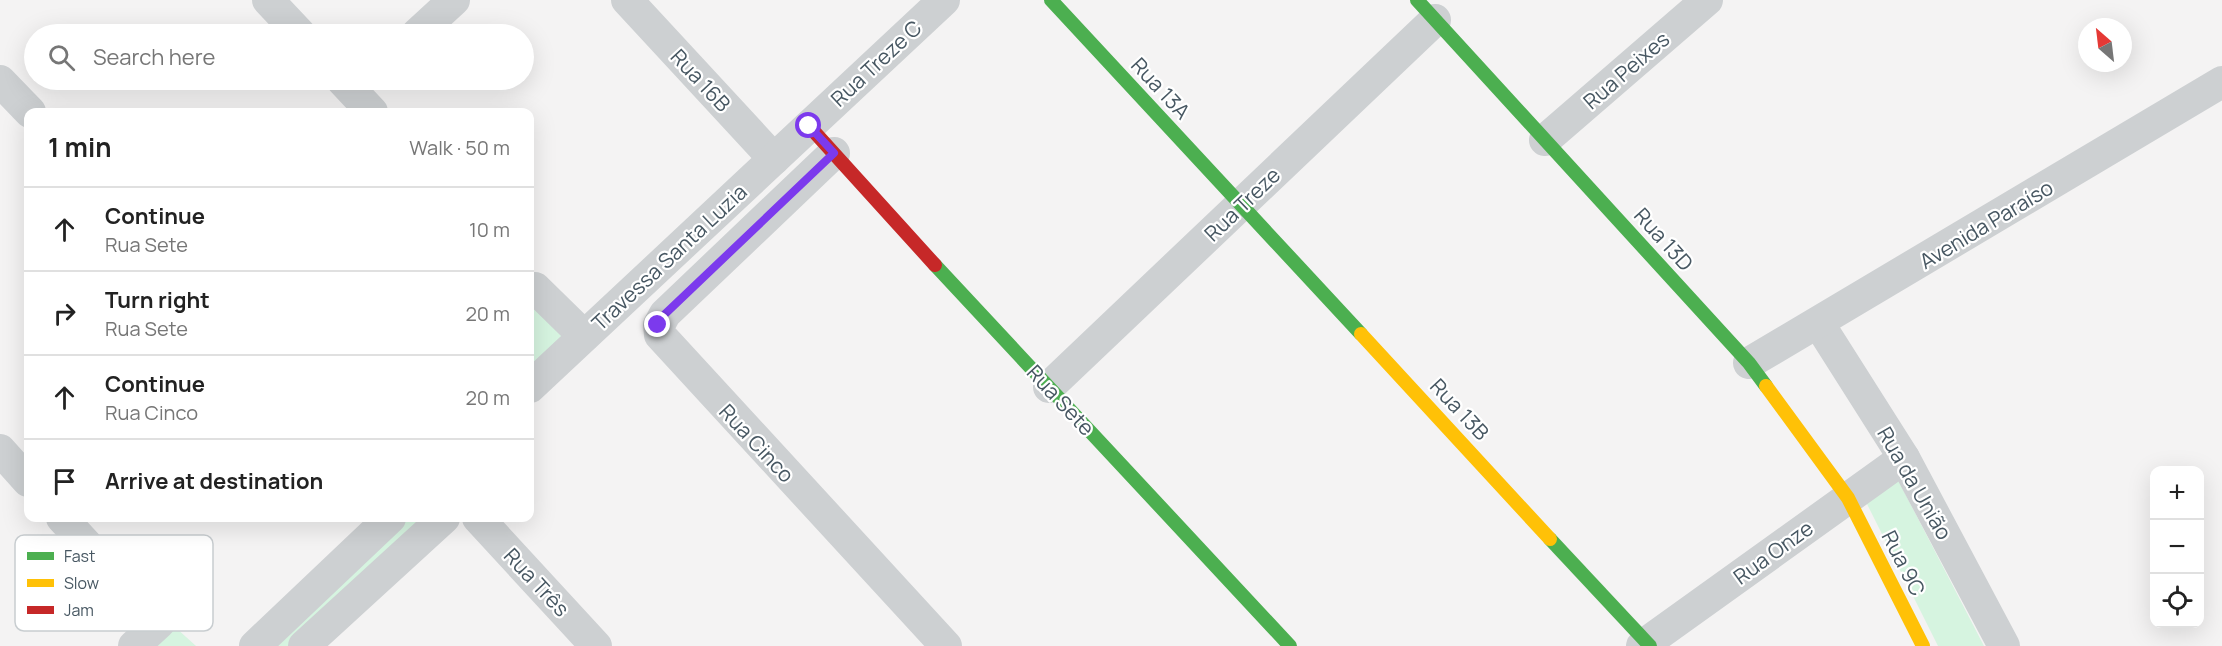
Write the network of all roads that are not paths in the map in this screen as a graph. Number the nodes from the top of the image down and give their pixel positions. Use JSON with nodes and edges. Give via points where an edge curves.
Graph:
{"nodes":[{"id":1,"x":268,"y":0,"type":"edge"},
{"id":2,"x":454,"y":0,"type":"edge"},
{"id":3,"x":627,"y":0,"type":"edge"},
{"id":4,"x":944,"y":0,"type":"edge"},
{"id":5,"x":1051,"y":0,"type":"edge"},
{"id":6,"x":1707,"y":0,"type":"edge"},
{"id":7,"x":1426,"y":10,"type":"edge"},
{"id":8,"x":291,"y":24,"type":"edge"},
{"id":9,"x":428,"y":24,"type":"edge"},
{"id":10,"x":0,"y":81,"type":"edge"},
{"id":11,"x":2222,"y":82,"type":"edge"},
{"id":12,"x":26,"y":108,"type":"edge"},
{"id":13,"x":809,"y":126,"type":"junction"},
{"id":14,"x":1545,"y":140,"type":"junction"},
{"id":15,"x":834,"y":153,"type":"junction"},
{"id":16,"x":774,"y":159,"type":"junction"},
{"id":17,"x":1241,"y":204,"type":"junction"},
{"id":18,"x":534,"y":291,"type":"edge"},
{"id":19,"x":1819,"y":324,"type":"junction"},
{"id":20,"x":584,"y":336,"type":"junction"},
{"id":21,"x":1749,"y":363,"type":"junction"},
{"id":22,"x":534,"y":383,"type":"edge"},
{"id":23,"x":1049,"y":387,"type":"junction"},
{"id":24,"x":0,"y":450,"type":"edge"},
{"id":25,"x":1904,"y":458,"type":"junction"},
{"id":26,"x":24,"y":477,"type":"edge"},
{"id":27,"x":1848,"y":498,"type":"junction"},
{"id":28,"x":66,"y":522,"type":"edge"},
{"id":29,"x":386,"y":522,"type":"edge"},
{"id":30,"x":436,"y":522,"type":"edge"},
{"id":31,"x":482,"y":522,"type":"edge"},
{"id":32,"x":78,"y":535,"type":"edge"},
{"id":33,"x":150,"y":631,"type":"edge"},
{"id":34,"x":260,"y":644,"type":"edge"},
{"id":35,"x":1647,"y":645,"type":"edge"},
{"id":36,"x":134,"y":646,"type":"edge"},
{"id":37,"x":304,"y":646,"type":"edge"},
{"id":38,"x":596,"y":646,"type":"edge"},
{"id":39,"x":946,"y":646,"type":"edge"},
{"id":40,"x":1290,"y":646,"type":"edge"},
{"id":41,"x":1923,"y":646,"type":"edge"},
{"id":42,"x":2004,"y":646,"type":"edge"}],
"edges":[{"from":1,"to":8,"type":"street"},
{"from":2,"to":9,"type":"street"},
{"from":3,"to":16,"type":"street","name":"Rua 16B"},
{"from":4,"to":13,"type":"street","name":"Rua Treze C"},
{"from":5,"to":17,"type":"street","name":"Rua 13A"},
{"from":6,"to":14,"type":"street","name":"Rua Peixes"},
{"from":7,"to":14,"type":"street","name":"Rua 13D"},
{"from":7,"to":17,"type":"street","name":"Rua Treze"},
{"from":10,"to":12,"type":"street"},
{"from":11,"to":19,"type":"street","name":"Avenida Paraíso"},
{"from":13,"to":15,"type":"street","name":"Rua Sete"},
{"from":13,"to":16,"type":"street","name":"Travessa Santa Luzia"},
{"from":14,"to":21,"type":"street","name":"Rua 13D"},
{"from":15,"to":23,"type":"street","name":"Rua Sete"},
{"from":15,"to":39,"type":"street","name":"Rua Cinco","via":[[665,314],[658,325],[660,335]]},
{"from":16,"to":20,"type":"street","name":"Travessa Santa Luzia"},
{"from":17,"to":23,"type":"street","name":"Rua Treze"},
{"from":17,"to":35,"type":"street","name":"Rua 13B"},
{"from":18,"to":20,"type":"street"},
{"from":19,"to":21,"type":"street","name":"Avenida Paraíso"},
{"from":19,"to":25,"type":"street","name":"Rua da União"},
{"from":20,"to":22,"type":"street","name":"Travessa Santa Luzia"},
{"from":21,"to":27,"type":"street","name":"Rua 13D"},
{"from":23,"to":40,"type":"street","name":"Rua Sete"},
{"from":24,"to":26,"type":"street"},
{"from":25,"to":27,"type":"street","name":"Rua Onze"},
{"from":25,"to":42,"type":"street","name":"Rua da União"},
{"from":27,"to":35,"type":"street","name":"Rua Onze"},
{"from":27,"to":41,"type":"street","name":"Rua 9C"},
{"from":28,"to":32,"type":"street"},
{"from":29,"to":34,"type":"street"},
{"from":30,"to":37,"type":"street"},
{"from":31,"to":38,"type":"street","name":"Rua Três"},
{"from":33,"to":36,"type":"street"}]}
